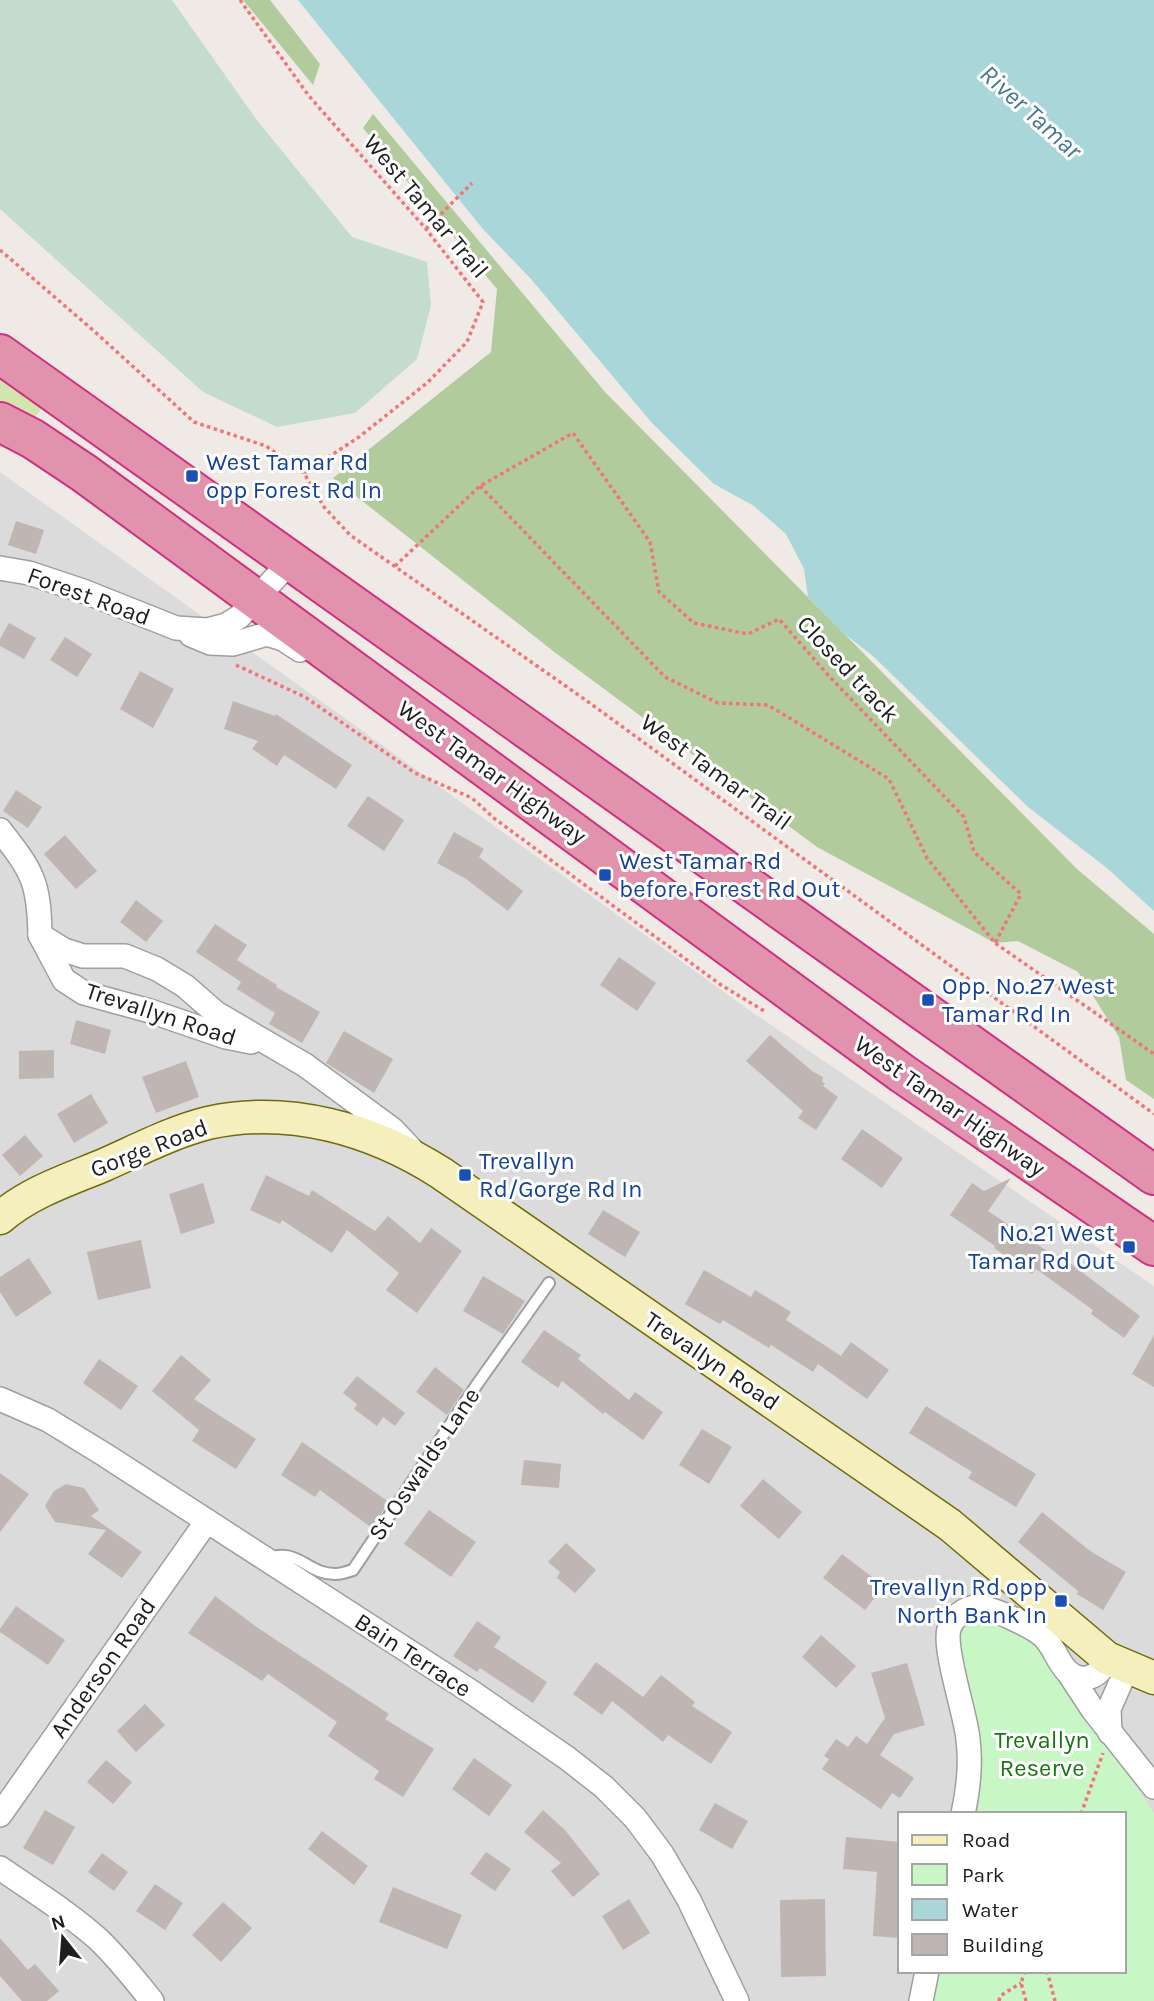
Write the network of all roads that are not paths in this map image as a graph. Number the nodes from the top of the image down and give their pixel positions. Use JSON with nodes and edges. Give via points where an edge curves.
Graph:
{"nodes":[{"id":1,"x":0,"y":354,"type":"edge"},
{"id":2,"x":0,"y":422,"type":"edge"},
{"id":3,"x":291,"y":561,"type":"junction"},
{"id":4,"x":0,"y":568,"type":"edge"},
{"id":5,"x":257,"y":599,"type":"junction"},
{"id":6,"x":176,"y":628,"type":"junction"},
{"id":7,"x":439,"y":733,"type":"junction"},
{"id":8,"x":0,"y":830,"type":"edge"},
{"id":9,"x":40,"y":935,"type":"junction"},
{"id":10,"x":268,"y":1045,"type":"junction"},
{"id":11,"x":427,"y":1164,"type":"junction"},
{"id":12,"x":1154,"y":1175,"type":"edge"},
{"id":13,"x":0,"y":1218,"type":"edge"},
{"id":14,"x":1154,"y":1246,"type":"edge"},
{"id":15,"x":549,"y":1283,"type":"dead end"},
{"id":16,"x":0,"y":1399,"type":"edge"},
{"id":17,"x":207,"y":1521,"type":"junction"},
{"id":18,"x":266,"y":1559,"type":"junction"},
{"id":19,"x":1130,"y":1668,"type":"edge"},
{"id":20,"x":1068,"y":1672,"type":"junction"},
{"id":21,"x":1110,"y":1733,"type":"junction"},
{"id":22,"x":1154,"y":1787,"type":"edge"},
{"id":23,"x":963,"y":1812,"type":"edge"},
{"id":24,"x":0,"y":1815,"type":"edge"},
{"id":25,"x":0,"y":1868,"type":"edge"},
{"id":26,"x":927,"y":1973,"type":"edge"},
{"id":27,"x":152,"y":2001,"type":"edge"},
{"id":28,"x":737,"y":2001,"type":"edge"},
{"id":29,"x":921,"y":2001,"type":"edge"}],
"edges":[{"from":1,"to":3,"type":"highway"},
{"from":2,"to":5,"type":"highway","name":"West Tamar Highway","via":[[84,473]]},
{"from":3,"to":5,"type":"street","name":"Forest Road"},
{"from":3,"to":12,"type":"highway"},
{"from":4,"to":6,"type":"street","name":"Forest Road","via":[[83,591]]},
{"from":5,"to":6,"type":"street","name":"Forest Road","via":[[226,625],[207,630]]},
{"from":5,"to":7,"type":"highway","name":"West Tamar Highway"},
{"from":6,"to":7,"type":"street","name":"Forest Road","via":[[210,643],[233,644],[267,634],[283,639],[403,723]]},
{"from":7,"to":14,"type":"highway","name":"West Tamar Highway","via":[[891,1066]]},
{"from":8,"to":9,"type":"street","name":"Trevallyn Road","via":[[27,865],[37,890]]},
{"from":9,"to":10,"type":"street","name":"Trevallyn Road","via":[[83,956],[125,956],[157,969]]},
{"from":9,"to":10,"type":"street","name":"Trevallyn Road","via":[[64,980],[84,993],[226,1037]]},
{"from":10,"to":11,"type":"street","name":"Trevallyn Road","via":[[306,1065],[392,1129]]},
{"from":11,"to":13,"type":"street","name":"Gorge Road","via":[[372,1137],[316,1121],[231,1119],[188,1129],[64,1181]]},
{"from":11,"to":19,"type":"street","name":"Trevallyn Road","via":[[950,1525]]},
{"from":15,"to":18,"type":"lane","name":"St Oswalds Lane","via":[[352,1570],[334,1575],[292,1556]]},
{"from":16,"to":17,"type":"street","name":"Bain Terrace","via":[[48,1420]]},
{"from":17,"to":18,"type":"street","name":"Bain Terrace"},
{"from":17,"to":24,"type":"street","name":"Anderson Road"},
{"from":18,"to":28,"type":"street","name":"Bain Terrace","via":[[473,1693],[604,1787],[662,1854]]},
{"from":19,"to":20,"type":"street","via":[[1104,1668],[1084,1679]]},
{"from":19,"to":21,"type":"street","via":[[1109,1709]]},
{"from":20,"to":21,"type":"street"},
{"from":20,"to":23,"type":"street","via":[[1041,1633],[983,1606],[968,1608],[955,1618],[948,1630],[950,1651],[968,1740]]},
{"from":21,"to":22,"type":"street"},
{"from":25,"to":27,"type":"street","via":[[96,1938]]},
{"from":26,"to":29,"type":"street"}]}
